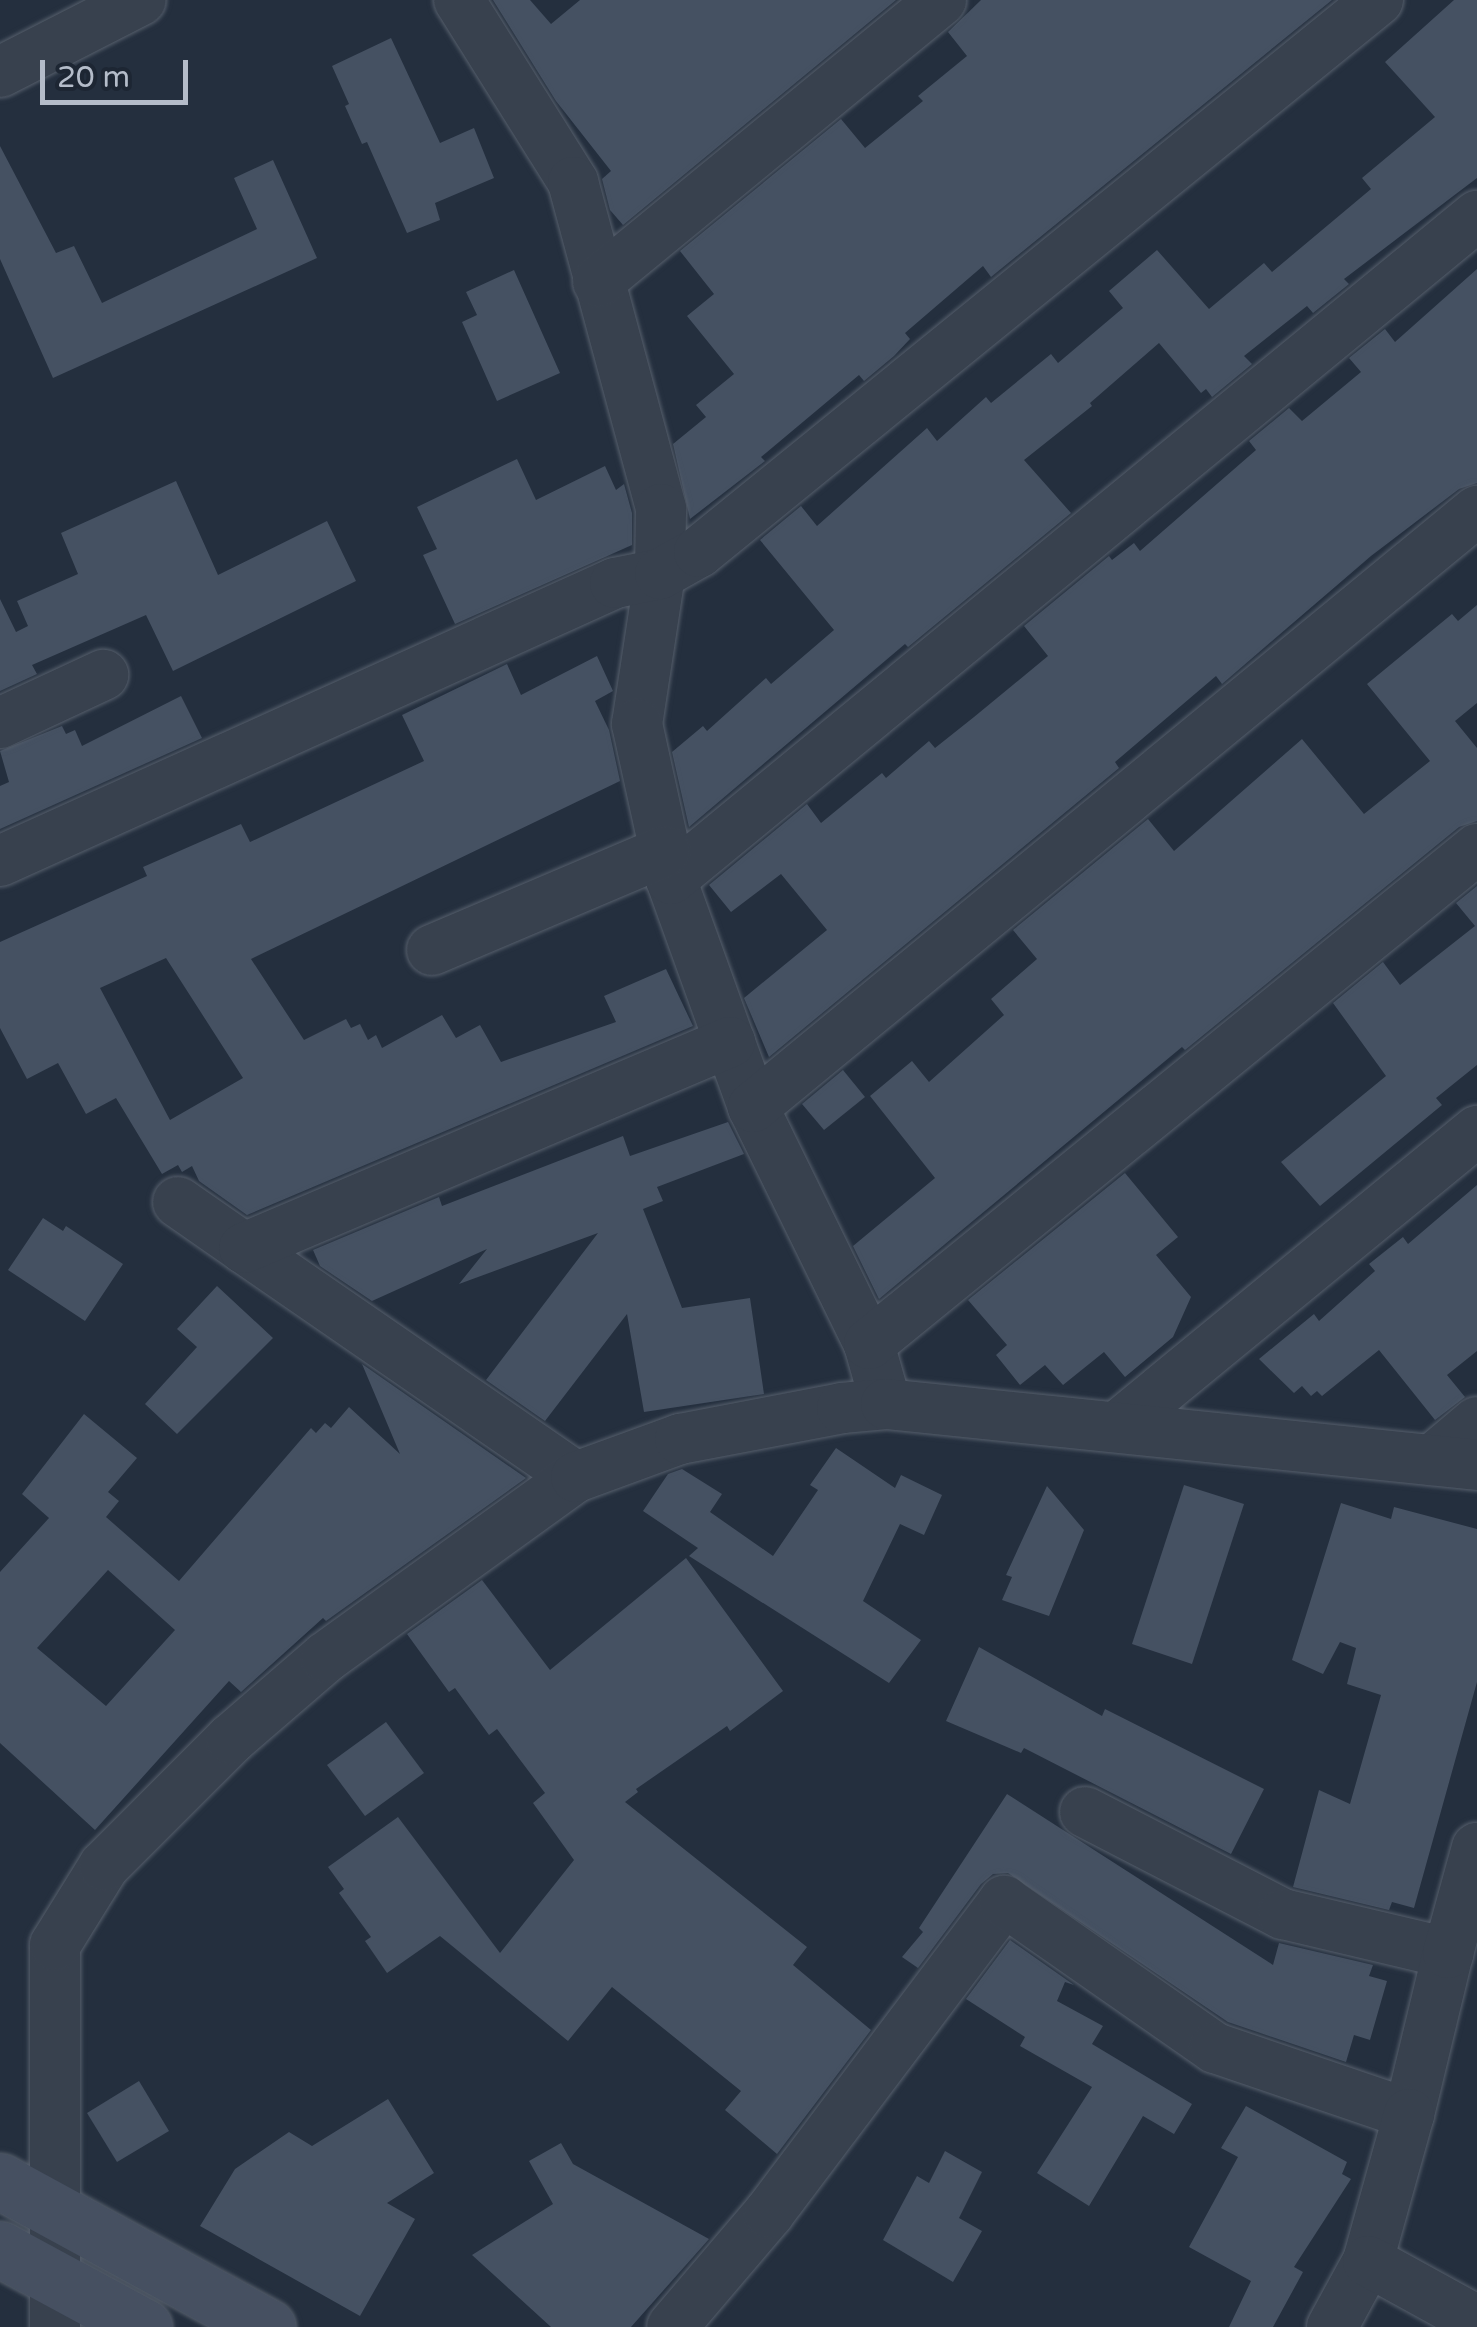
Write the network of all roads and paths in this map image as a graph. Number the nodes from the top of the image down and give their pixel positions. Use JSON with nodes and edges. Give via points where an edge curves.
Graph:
{"nodes":[{"id":1,"x":141,"y":0,"type":"edge"},
{"id":2,"x":942,"y":0,"type":"edge"},
{"id":3,"x":1378,"y":0,"type":"edge"},
{"id":4,"x":465,"y":3,"type":"edge"},
{"id":5,"x":0,"y":72,"type":"edge"},
{"id":6,"x":1477,"y":216,"type":"edge"},
{"id":7,"x":598,"y":282,"type":"junction"},
{"id":8,"x":1477,"y":511,"type":"edge"},
{"id":9,"x":660,"y":574,"type":"junction"},
{"id":10,"x":103,"y":674,"type":"dead end"},
{"id":11,"x":0,"y":723,"type":"edge"},
{"id":12,"x":1477,"y":849,"type":"edge"},
{"id":13,"x":0,"y":860,"type":"edge"},
{"id":14,"x":668,"y":865,"type":"junction"},
{"id":15,"x":432,"y":950,"type":"dead end"},
{"id":16,"x":730,"y":1042,"type":"junction"},
{"id":17,"x":752,"y":1108,"type":"junction"},
{"id":18,"x":1477,"y":1131,"type":"edge"},
{"id":19,"x":178,"y":1202,"type":"dead end"},
{"id":20,"x":244,"y":1248,"type":"junction"},
{"id":21,"x":869,"y":1344,"type":"junction"},
{"id":22,"x":886,"y":1404,"type":"junction"},
{"id":23,"x":1477,"y":1422,"type":"edge"},
{"id":24,"x":1118,"y":1426,"type":"junction"},
{"id":25,"x":1455,"y":1462,"type":"edge"},
{"id":26,"x":576,"y":1477,"type":"junction"},
{"id":27,"x":1084,"y":1812,"type":"dead end"},
{"id":28,"x":1477,"y":1848,"type":"edge"},
{"id":29,"x":1448,"y":1953,"type":"junction"},
{"id":30,"x":1409,"y":2114,"type":"junction"},
{"id":31,"x":0,"y":2181,"type":"edge"},
{"id":32,"x":57,"y":2212,"type":"junction"},
{"id":33,"x":0,"y":2249,"type":"edge"},
{"id":34,"x":1368,"y":2261,"type":"junction"},
{"id":35,"x":55,"y":2303,"type":"edge"},
{"id":36,"x":1477,"y":2321,"type":"edge"},
{"id":37,"x":144,"y":2327,"type":"edge"},
{"id":38,"x":268,"y":2327,"type":"edge"},
{"id":39,"x":672,"y":2327,"type":"edge"},
{"id":40,"x":1332,"y":2327,"type":"edge"}],
"edges":[{"from":1,"to":5,"type":"street"},
{"from":2,"to":7,"type":"street"},
{"from":3,"to":9,"type":"street","via":[[699,552]]},
{"from":4,"to":7,"type":"street","via":[[573,182]]},
{"from":6,"to":14,"type":"street"},
{"from":7,"to":9,"type":"street","via":[[661,509]]},
{"from":8,"to":17,"type":"street"},
{"from":9,"to":13,"type":"street","via":[[614,584]]},
{"from":9,"to":14,"type":"street","via":[[638,724]]},
{"from":10,"to":11,"type":"street"},
{"from":12,"to":21,"type":"street"},
{"from":14,"to":15,"type":"street"},
{"from":14,"to":16,"type":"street"},
{"from":16,"to":17,"type":"street"},
{"from":16,"to":20,"type":"street"},
{"from":17,"to":21,"type":"street"},
{"from":18,"to":24,"type":"street"},
{"from":19,"to":20,"type":"street"},
{"from":20,"to":26,"type":"street"},
{"from":21,"to":22,"type":"street"},
{"from":22,"to":24,"type":"street"},
{"from":22,"to":26,"type":"street","via":[[680,1439]]},
{"from":23,"to":25,"type":"street"},
{"from":24,"to":25,"type":"street"},
{"from":26,"to":32,"type":"street","via":[[326,1657],[104,1866],[56,1944]]},
{"from":27,"to":29,"type":"street","via":[[1283,1914]]},
{"from":28,"to":29,"type":"street"},
{"from":29,"to":30,"type":"street"},
{"from":30,"to":34,"type":"street"},
{"from":30,"to":39,"type":"street","via":[[1215,2048],[1004,1901],[769,2213]]},
{"from":31,"to":32,"type":"main road"},
{"from":32,"to":35,"type":"street"},
{"from":32,"to":38,"type":"main road"},
{"from":33,"to":35,"type":"main road"},
{"from":34,"to":36,"type":"street"},
{"from":34,"to":40,"type":"street"},
{"from":35,"to":37,"type":"main road"}]}
